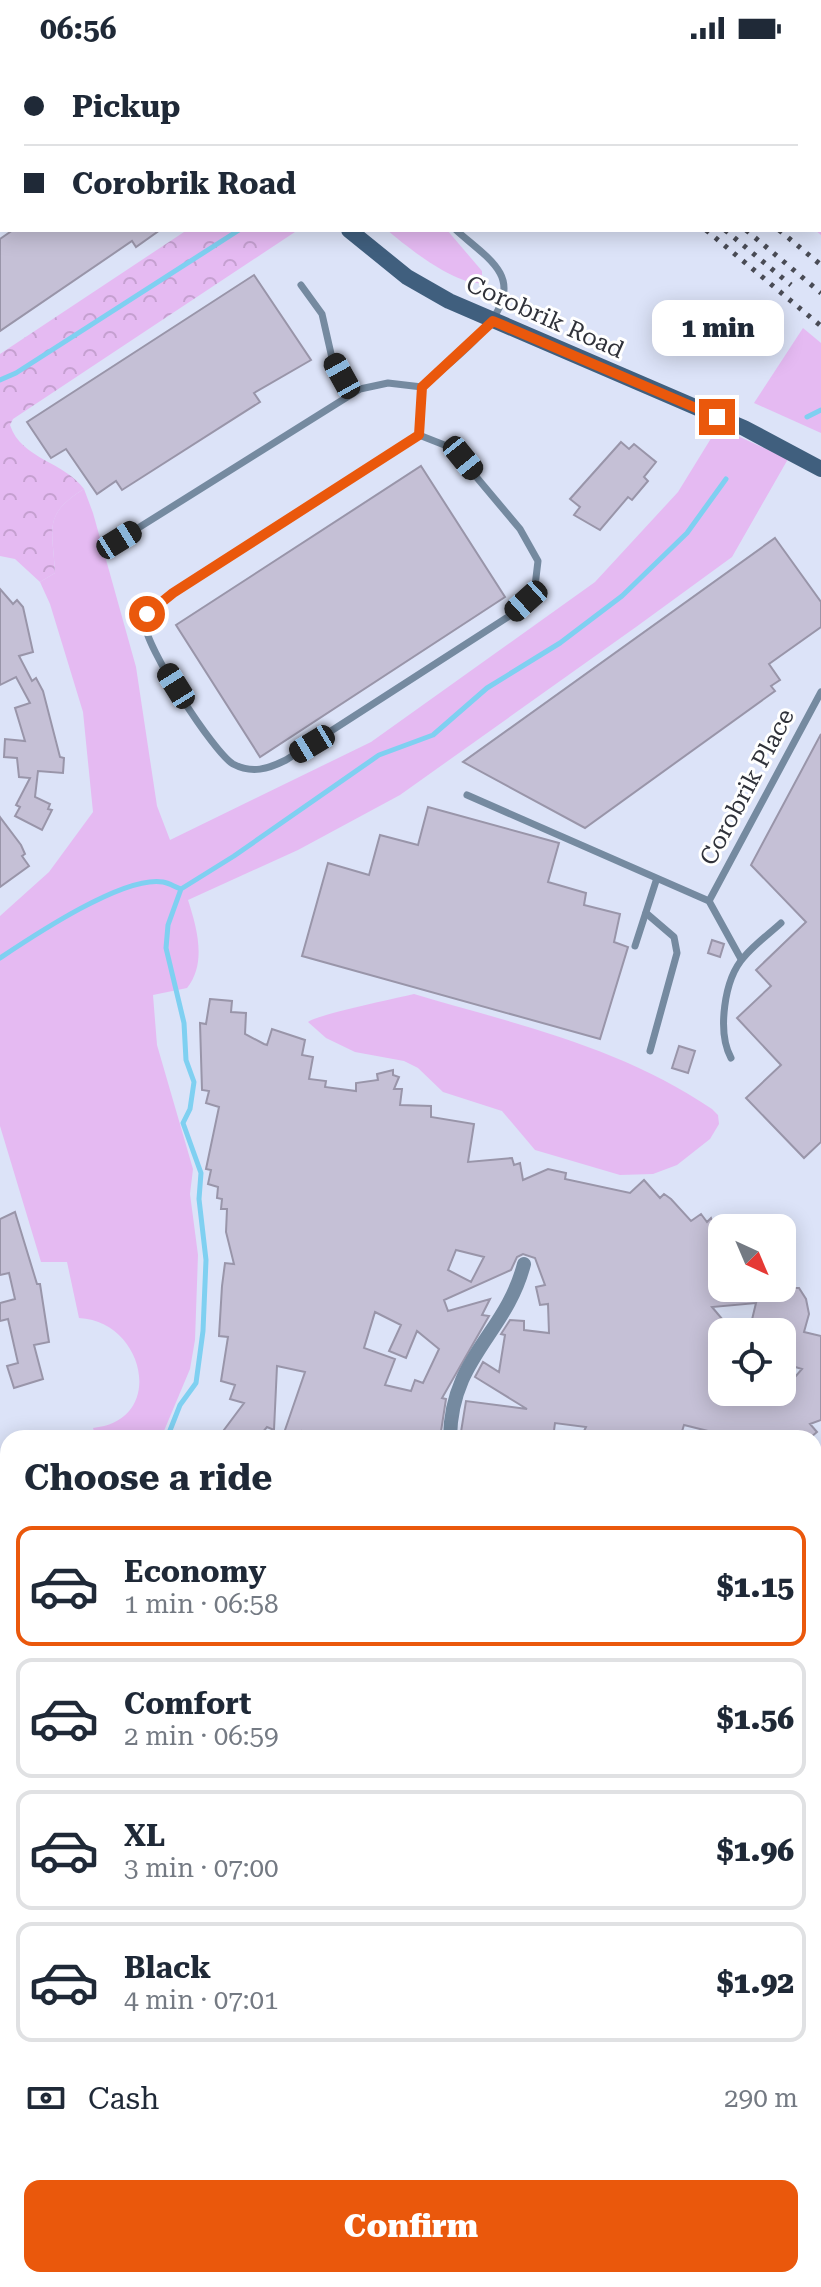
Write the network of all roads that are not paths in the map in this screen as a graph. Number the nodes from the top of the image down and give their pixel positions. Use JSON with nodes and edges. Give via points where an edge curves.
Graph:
{"nodes":[{"id":1,"x":351,"y":232,"type":"edge"},
{"id":2,"x":458,"y":232,"type":"edge"},
{"id":3,"x":301,"y":285,"type":"dead end"},
{"id":4,"x":493,"y":321,"type":"junction"},
{"id":5,"x":422,"y":387,"type":"junction"},
{"id":6,"x":352,"y":394,"type":"junction"},
{"id":7,"x":419,"y":435,"type":"junction"},
{"id":8,"x":821,"y":469,"type":"edge"},
{"id":9,"x":119,"y":540,"type":"dead end"},
{"id":10,"x":821,"y":692,"type":"edge"},
{"id":11,"x":467,"y":795,"type":"dead end"},
{"id":12,"x":656,"y":881,"type":"junction"},
{"id":13,"x":709,"y":901,"type":"junction"},
{"id":14,"x":646,"y":913,"type":"junction"},
{"id":15,"x":781,"y":923,"type":"dead end"},
{"id":16,"x":635,"y":946,"type":"dead end"},
{"id":17,"x":741,"y":959,"type":"junction"},
{"id":18,"x":650,"y":1051,"type":"dead end"},
{"id":19,"x":731,"y":1058,"type":"dead end"},
{"id":20,"x":524,"y":1264,"type":"dead end"},
{"id":21,"x":451,"y":1430,"type":"edge"}],
"edges":[{"from":1,"to":4,"type":"street","name":"Corobrik Road","via":[[407,277]]},
{"from":2,"to":4,"type":"lane","via":[[494,265],[505,284]]},
{"from":3,"to":6,"type":"lane","via":[[322,314],[332,358]]},
{"from":4,"to":5,"type":"lane"},
{"from":4,"to":8,"type":"street","name":"Corobrik Road","via":[[744,428]]},
{"from":5,"to":6,"type":"lane","via":[[377,383]]},
{"from":5,"to":7,"type":"lane"},
{"from":6,"to":9,"type":"lane"},
{"from":7,"to":7,"type":"lane","via":[[439,440],[463,458],[535,551],[539,572],[526,601],[286,760],[268,769],[232,764],[217,751],[161,661],[147,635],[147,614]]},
{"from":10,"to":13,"type":"lane","name":"Corobrik Place"},
{"from":11,"to":12,"type":"lane"},
{"from":12,"to":13,"type":"lane"},
{"from":12,"to":14,"type":"lane"},
{"from":13,"to":17,"type":"lane"},
{"from":14,"to":16,"type":"lane"},
{"from":14,"to":18,"type":"lane","via":[[674,937],[677,953]]},
{"from":15,"to":17,"type":"lane"},
{"from":17,"to":19,"type":"lane","via":[[721,1033]]},
{"from":20,"to":21,"type":"street","via":[[518,1290],[457,1387]]}]}
